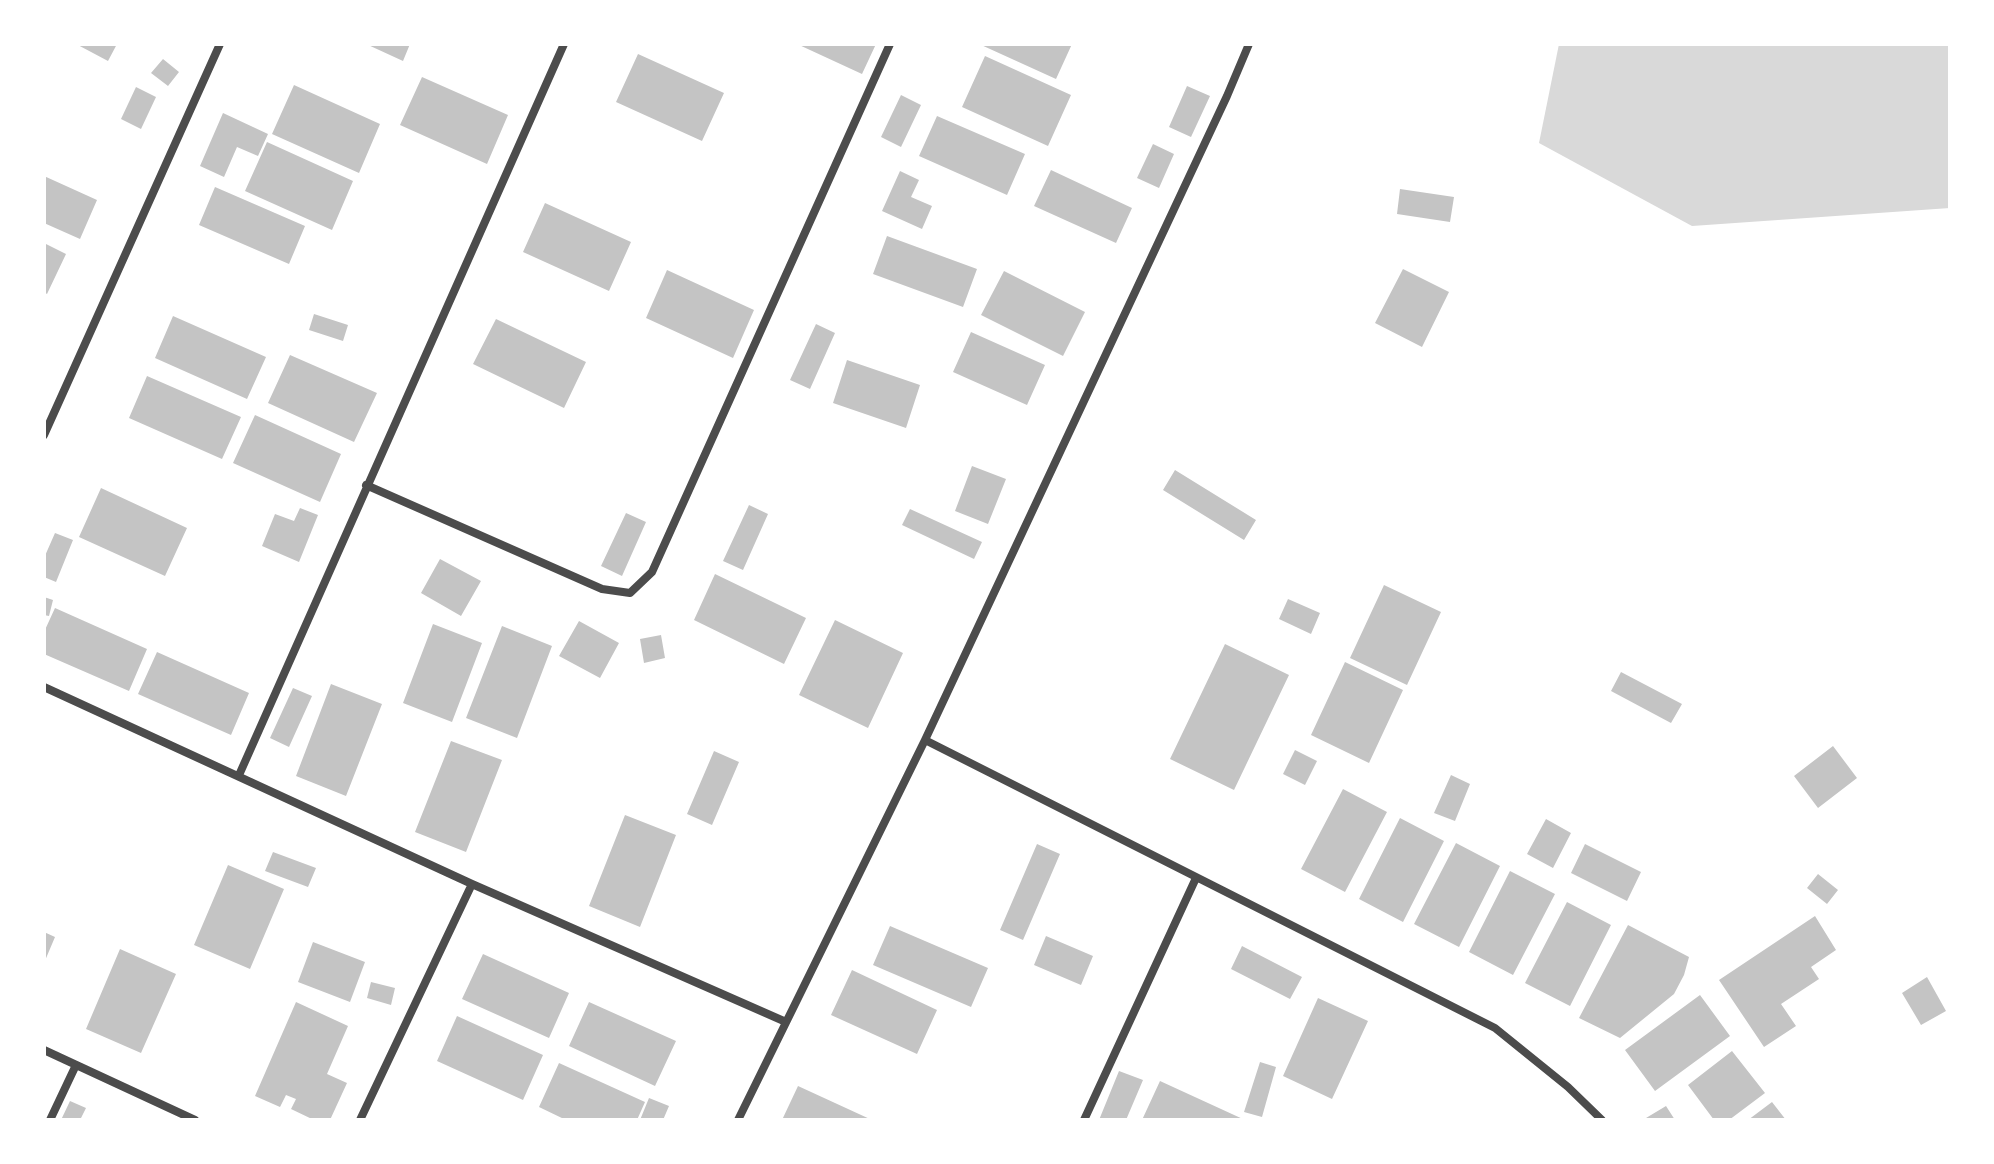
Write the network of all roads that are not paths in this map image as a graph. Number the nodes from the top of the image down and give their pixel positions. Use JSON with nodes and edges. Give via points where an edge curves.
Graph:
{"nodes":[{"id":1,"x":220,"y":44,"type":"edge"},
{"id":2,"x":564,"y":44,"type":"edge"},
{"id":3,"x":890,"y":44,"type":"edge"},
{"id":4,"x":1249,"y":44,"type":"edge"},
{"id":5,"x":44,"y":435,"type":"edge"},
{"id":6,"x":366,"y":485,"type":"junction"},
{"id":7,"x":44,"y":687,"type":"edge"},
{"id":8,"x":925,"y":740,"type":"junction"},
{"id":9,"x":239,"y":775,"type":"junction"},
{"id":10,"x":1196,"y":878,"type":"junction"},
{"id":11,"x":472,"y":884,"type":"junction"},
{"id":12,"x":786,"y":1022,"type":"junction"},
{"id":13,"x":44,"y":1050,"type":"edge"},
{"id":14,"x":76,"y":1065,"type":"junction"},
{"id":15,"x":50,"y":1120,"type":"edge"},
{"id":16,"x":195,"y":1120,"type":"edge"},
{"id":17,"x":360,"y":1120,"type":"edge"},
{"id":18,"x":738,"y":1120,"type":"edge"},
{"id":19,"x":1084,"y":1120,"type":"edge"},
{"id":20,"x":1602,"y":1120,"type":"edge"}],
"edges":[{"from":1,"to":5,"type":"street"},
{"from":2,"to":6,"type":"street"},
{"from":3,"to":6,"type":"street","via":[[652,572],[630,593],[602,589]]},
{"from":4,"to":8,"type":"street"},
{"from":6,"to":9,"type":"street"},
{"from":7,"to":9,"type":"street"},
{"from":8,"to":10,"type":"street"},
{"from":8,"to":12,"type":"street"},
{"from":9,"to":11,"type":"street"},
{"from":10,"to":19,"type":"street"},
{"from":10,"to":20,"type":"street","via":[[1495,1028]]},
{"from":11,"to":12,"type":"street"},
{"from":11,"to":17,"type":"street"},
{"from":12,"to":18,"type":"street"},
{"from":13,"to":14,"type":"street"},
{"from":14,"to":15,"type":"street"},
{"from":14,"to":16,"type":"street"}]}
